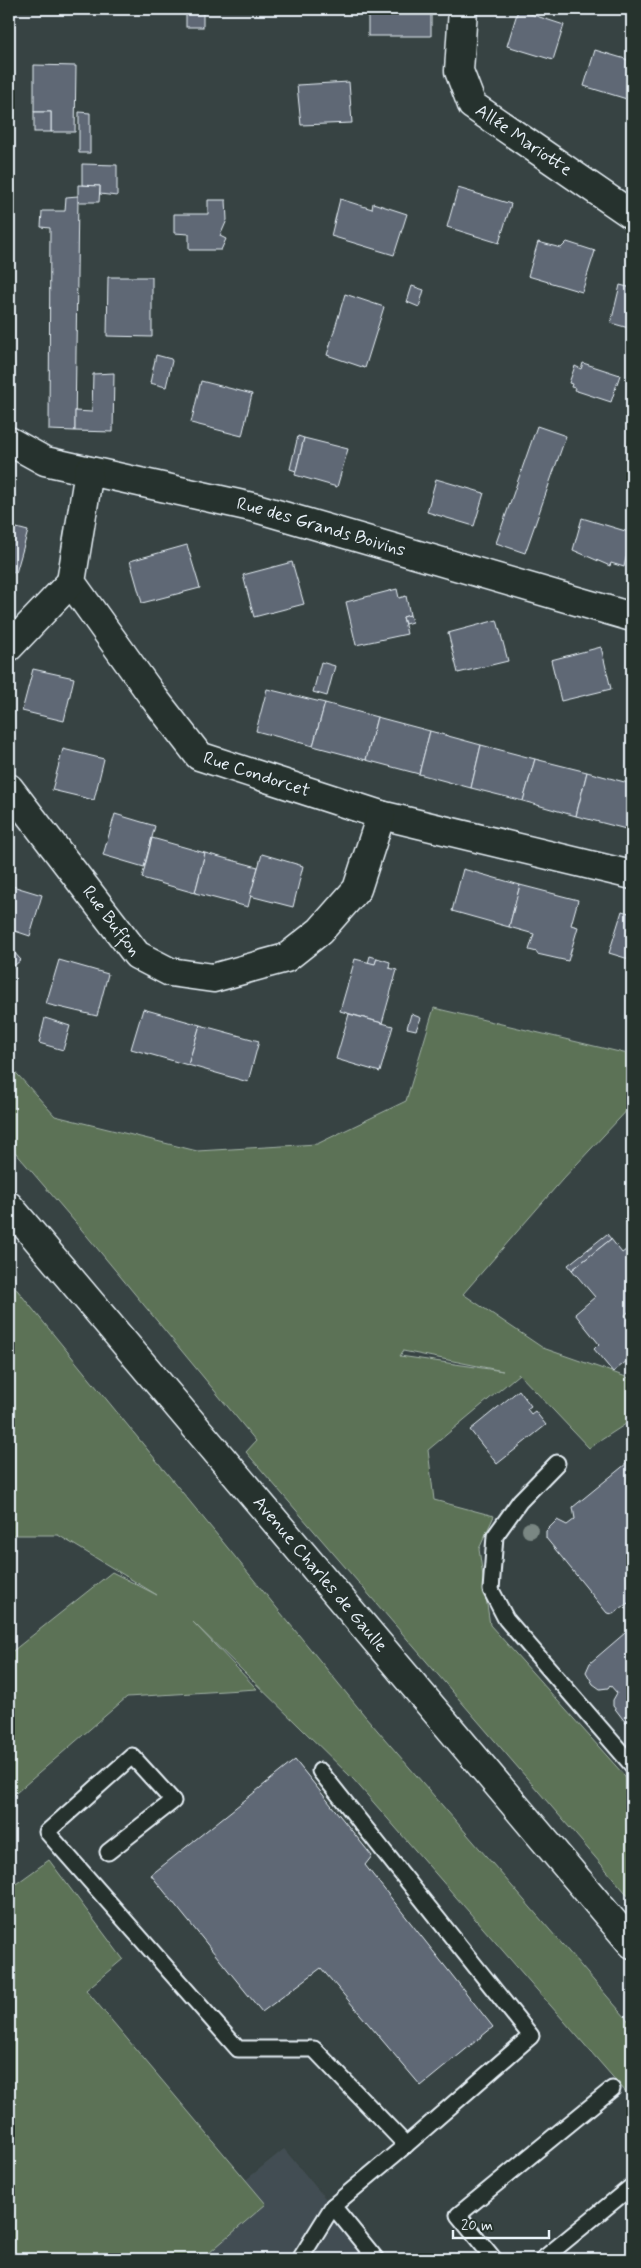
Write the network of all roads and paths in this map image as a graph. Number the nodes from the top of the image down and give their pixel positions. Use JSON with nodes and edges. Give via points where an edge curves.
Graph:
{"nodes":[{"id":1,"x":463,"y":9,"type":"edge"},
{"id":2,"x":632,"y":214,"type":"edge"},
{"id":3,"x":9,"y":441,"type":"edge"},
{"id":4,"x":89,"y":470,"type":"junction"},
{"id":5,"x":71,"y":582,"type":"junction"},
{"id":6,"x":632,"y":617,"type":"edge"},
{"id":7,"x":9,"y":647,"type":"edge"},
{"id":8,"x":9,"y":788,"type":"edge"},
{"id":9,"x":381,"y":814,"type":"junction"},
{"id":10,"x":632,"y":874,"type":"edge"},
{"id":11,"x":9,"y":1206,"type":"edge"},
{"id":12,"x":557,"y":1463,"type":"dead end"},
{"id":13,"x":632,"y":1765,"type":"edge"},
{"id":14,"x":320,"y":1770,"type":"dead end"},
{"id":15,"x":108,"y":1852,"type":"dead end"},
{"id":16,"x":632,"y":1944,"type":"edge"},
{"id":17,"x":612,"y":2089,"type":"dead end"},
{"id":18,"x":406,"y":2145,"type":"junction"},
{"id":19,"x":632,"y":2186,"type":"edge"},
{"id":20,"x":333,"y":2206,"type":"junction"},
{"id":21,"x":300,"y":2259,"type":"edge"},
{"id":22,"x":376,"y":2259,"type":"edge"},
{"id":23,"x":494,"y":2259,"type":"edge"},
{"id":24,"x":543,"y":2259,"type":"edge"}],
"edges":[{"from":1,"to":2,"type":"street","name":"Allée Mariotte","via":[[459,71],[472,105]]},
{"from":3,"to":4,"type":"street","name":"Rue des Grands Boivins","via":[[45,460]]},
{"from":4,"to":5,"type":"street"},
{"from":4,"to":6,"type":"street","name":"Rue des Grands Boivins","via":[[256,508]]},
{"from":5,"to":7,"type":"street"},
{"from":5,"to":9,"type":"street","name":"Rue Condorcet","via":[[199,756]]},
{"from":8,"to":9,"type":"street","name":"Rue Buffon","via":[[137,955],[170,972],[213,978],[286,958],[320,931],[358,889]]},
{"from":9,"to":10,"type":"street","name":"Rue Condorcet"},
{"from":11,"to":16,"type":"street","name":"Avenue Charles de Gaulle"},
{"from":12,"to":13,"type":"lane","via":[[520,1501],[495,1536],[491,1590],[506,1619]]},
{"from":14,"to":18,"type":"lane","via":[[531,2036]]},
{"from":15,"to":18,"type":"lane","via":[[173,1801],[132,1756],[47,1832],[238,2048],[314,2049]]},
{"from":17,"to":23,"type":"lane","via":[[458,2215]]},
{"from":18,"to":20,"type":"lane"},
{"from":19,"to":24,"type":"lane"},
{"from":20,"to":21,"type":"lane"},
{"from":20,"to":22,"type":"lane"}]}
